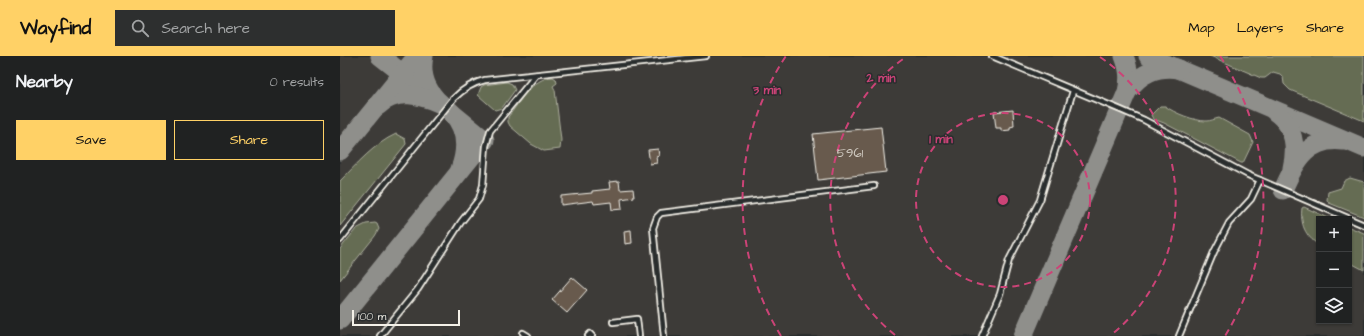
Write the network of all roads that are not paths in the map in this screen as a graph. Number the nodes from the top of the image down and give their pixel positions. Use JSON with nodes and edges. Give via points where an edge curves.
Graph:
{"nodes":[{"id":1,"x":706,"y":56,"type":"edge"},
{"id":2,"x":992,"y":56,"type":"edge"},
{"id":3,"x":536,"y":75,"type":"junction"},
{"id":4,"x":1073,"y":90,"type":"junction"},
{"id":5,"x":1260,"y":180,"type":"junction"},
{"id":6,"x":874,"y":186,"type":"dead end"},
{"id":7,"x":1364,"y":224,"type":"edge"},
{"id":8,"x":340,"y":240,"type":"edge"},
{"id":9,"x":613,"y":322,"type":"dead end"},
{"id":10,"x":523,"y":332,"type":"dead end"},
{"id":11,"x":380,"y":336,"type":"edge"},
{"id":12,"x":528,"y":336,"type":"edge"},
{"id":13,"x":588,"y":336,"type":"edge"},
{"id":14,"x":592,"y":336,"type":"edge"},
{"id":15,"x":639,"y":336,"type":"edge"},
{"id":16,"x":664,"y":336,"type":"edge"},
{"id":17,"x":982,"y":336,"type":"edge"},
{"id":18,"x":1179,"y":336,"type":"edge"}],
"edges":[{"from":1,"to":3,"type":"lane"},
{"from":2,"to":4,"type":"lane"},
{"from":3,"to":8,"type":"lane","via":[[478,82],[461,91]]},
{"from":3,"to":11,"type":"lane","via":[[490,131],[486,146],[483,185],[478,198],[418,289]]},
{"from":4,"to":5,"type":"lane","via":[[1144,120]]},
{"from":4,"to":17,"type":"lane","via":[[1040,200],[1009,260],[1000,294]]},
{"from":5,"to":7,"type":"lane"},
{"from":5,"to":18,"type":"lane","via":[[1251,199],[1229,223],[1217,246]]},
{"from":6,"to":16,"type":"lane","via":[[661,213],[655,221],[653,235]]},
{"from":9,"to":15,"type":"lane","via":[[637,319]]},
{"from":10,"to":12,"type":"lane"},
{"from":13,"to":14,"type":"lane"}]}
